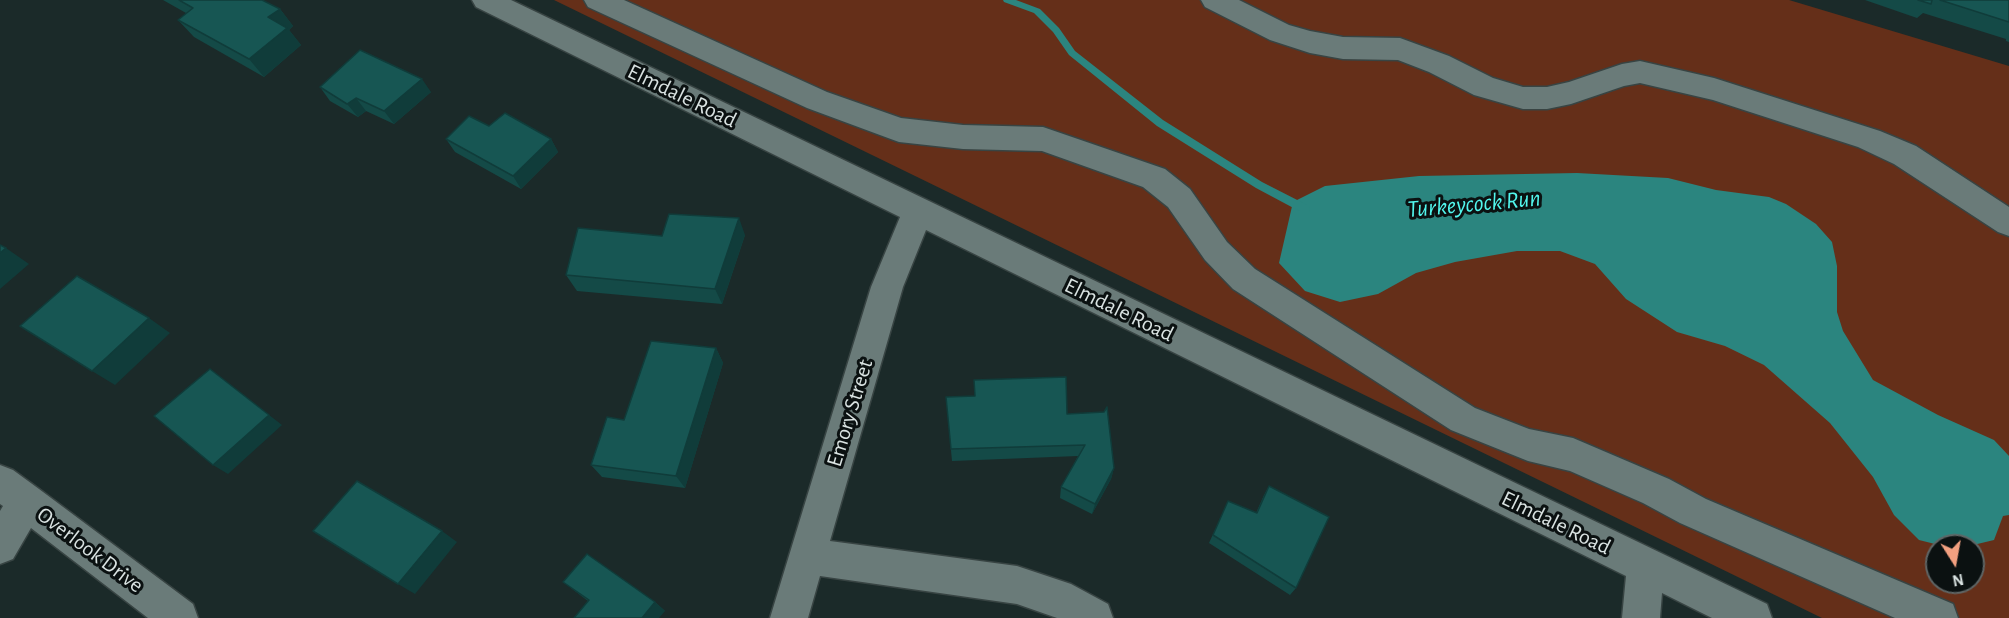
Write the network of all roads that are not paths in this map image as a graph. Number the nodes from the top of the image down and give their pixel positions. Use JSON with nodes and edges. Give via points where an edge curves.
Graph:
{"nodes":[{"id":1,"x":486,"y":0,"type":"edge"},
{"id":2,"x":598,"y":0,"type":"edge"},
{"id":3,"x":1215,"y":0,"type":"edge"},
{"id":4,"x":918,"y":211,"type":"junction"},
{"id":5,"x":2009,"y":223,"type":"edge"},
{"id":6,"x":13,"y":491,"type":"edge"},
{"id":7,"x":0,"y":546,"type":"edge"},
{"id":8,"x":807,"y":556,"type":"junction"},
{"id":9,"x":1646,"y":567,"type":"junction"},
{"id":10,"x":179,"y":618,"type":"edge"},
{"id":11,"x":789,"y":618,"type":"edge"},
{"id":12,"x":1094,"y":618,"type":"edge"},
{"id":13,"x":1641,"y":618,"type":"edge"},
{"id":14,"x":1753,"y":618,"type":"edge"},
{"id":15,"x":1939,"y":618,"type":"edge"}],
"edges":[{"from":1,"to":4,"type":"street","name":"Elmdale Road"},
{"from":2,"to":15,"type":"street","via":[[748,70],[899,130],[1043,139],[1154,178],[1179,198],[1216,251],[1244,279],[1463,419],[1528,445],[1573,455]]},
{"from":3,"to":5,"type":"street","via":[[1280,33],[1343,48],[1400,49],[1484,87],[1522,98],[1571,93],[1640,72],[1714,89],[1869,139],[1905,155]]},
{"from":4,"to":8,"type":"street","name":"Emory Street","via":[[887,287]]},
{"from":4,"to":9,"type":"street","name":"Elmdale Road"},
{"from":6,"to":7,"type":"street"},
{"from":6,"to":10,"type":"street","name":"Overlook Drive"},
{"from":8,"to":11,"type":"street","name":"Emory Street"},
{"from":8,"to":12,"type":"street","via":[[1017,585],[1058,597]]},
{"from":9,"to":13,"type":"street"},
{"from":9,"to":14,"type":"street","name":"Elmdale Road"}]}
